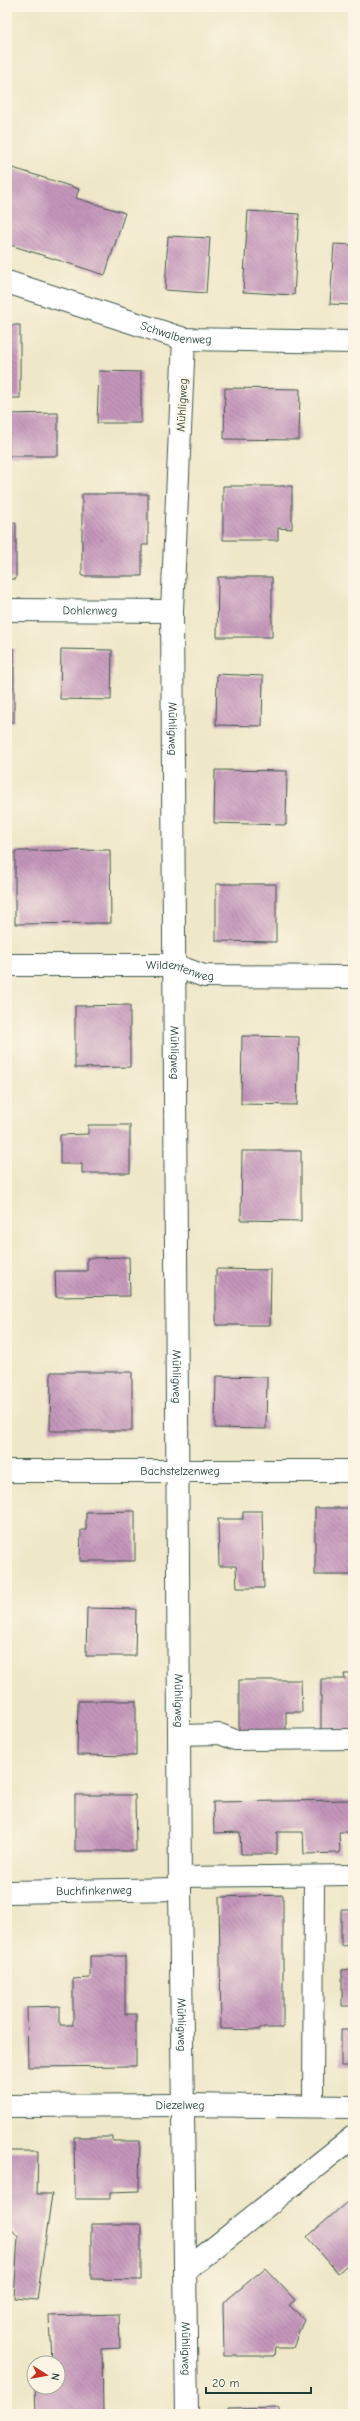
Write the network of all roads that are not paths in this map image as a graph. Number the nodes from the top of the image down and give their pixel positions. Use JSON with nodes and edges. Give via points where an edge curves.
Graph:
{"nodes":[{"id":1,"x":7,"y":282,"type":"edge"},
{"id":2,"x":184,"y":339,"type":"junction"},
{"id":3,"x":353,"y":342,"type":"edge"},
{"id":4,"x":7,"y":610,"type":"edge"},
{"id":5,"x":172,"y":611,"type":"junction"},
{"id":6,"x":174,"y":964,"type":"junction"},
{"id":7,"x":7,"y":965,"type":"edge"},
{"id":8,"x":353,"y":977,"type":"edge"},
{"id":9,"x":178,"y":1470,"type":"junction"},
{"id":10,"x":7,"y":1471,"type":"edge"},
{"id":11,"x":353,"y":1471,"type":"edge"},
{"id":12,"x":179,"y":1735,"type":"junction"},
{"id":13,"x":353,"y":1739,"type":"edge"},
{"id":14,"x":353,"y":1875,"type":"edge"},
{"id":15,"x":314,"y":1876,"type":"junction"},
{"id":16,"x":180,"y":1883,"type":"junction"},
{"id":17,"x":7,"y":1892,"type":"edge"},
{"id":18,"x":182,"y":2105,"type":"junction"},
{"id":19,"x":7,"y":2106,"type":"edge"},
{"id":20,"x":313,"y":2107,"type":"junction"},
{"id":21,"x":353,"y":2107,"type":"edge"},
{"id":22,"x":353,"y":2137,"type":"edge"},
{"id":23,"x":185,"y":2270,"type":"junction"},
{"id":24,"x":187,"y":2414,"type":"edge"}],
"edges":[{"from":1,"to":2,"type":"street","name":"Schwalbenweg"},
{"from":2,"to":3,"type":"street","name":"Schwalbenweg"},
{"from":2,"to":5,"type":"street","name":"Mühligweg"},
{"from":4,"to":5,"type":"street","name":"Dohlenweg"},
{"from":5,"to":6,"type":"street","name":"Mühligweg"},
{"from":6,"to":7,"type":"street","name":"Wildentenweg"},
{"from":6,"to":8,"type":"street","name":"Wildentenweg","via":[[204,976]]},
{"from":6,"to":9,"type":"street","name":"Mühligweg"},
{"from":9,"to":10,"type":"street","name":"Bachstelzenweg"},
{"from":9,"to":11,"type":"street","name":"Bachstelzenweg"},
{"from":9,"to":12,"type":"street","name":"Mühligweg"},
{"from":12,"to":13,"type":"lane","via":[[220,1734],[235,1740]]},
{"from":12,"to":16,"type":"street","name":"Mühligweg"},
{"from":14,"to":15,"type":"lane"},
{"from":15,"to":16,"type":"lane"},
{"from":15,"to":20,"type":"lane"},
{"from":16,"to":17,"type":"street","name":"Buchfinkenweg"},
{"from":16,"to":18,"type":"street","name":"Mühligweg"},
{"from":18,"to":19,"type":"street","name":"Diezelweg"},
{"from":18,"to":20,"type":"street","name":"Diezelweg"},
{"from":18,"to":23,"type":"street","name":"Mühligweg"},
{"from":20,"to":21,"type":"street","name":"Diezelweg"},
{"from":22,"to":23,"type":"street"},
{"from":23,"to":24,"type":"street","name":"Mühligweg"}]}
